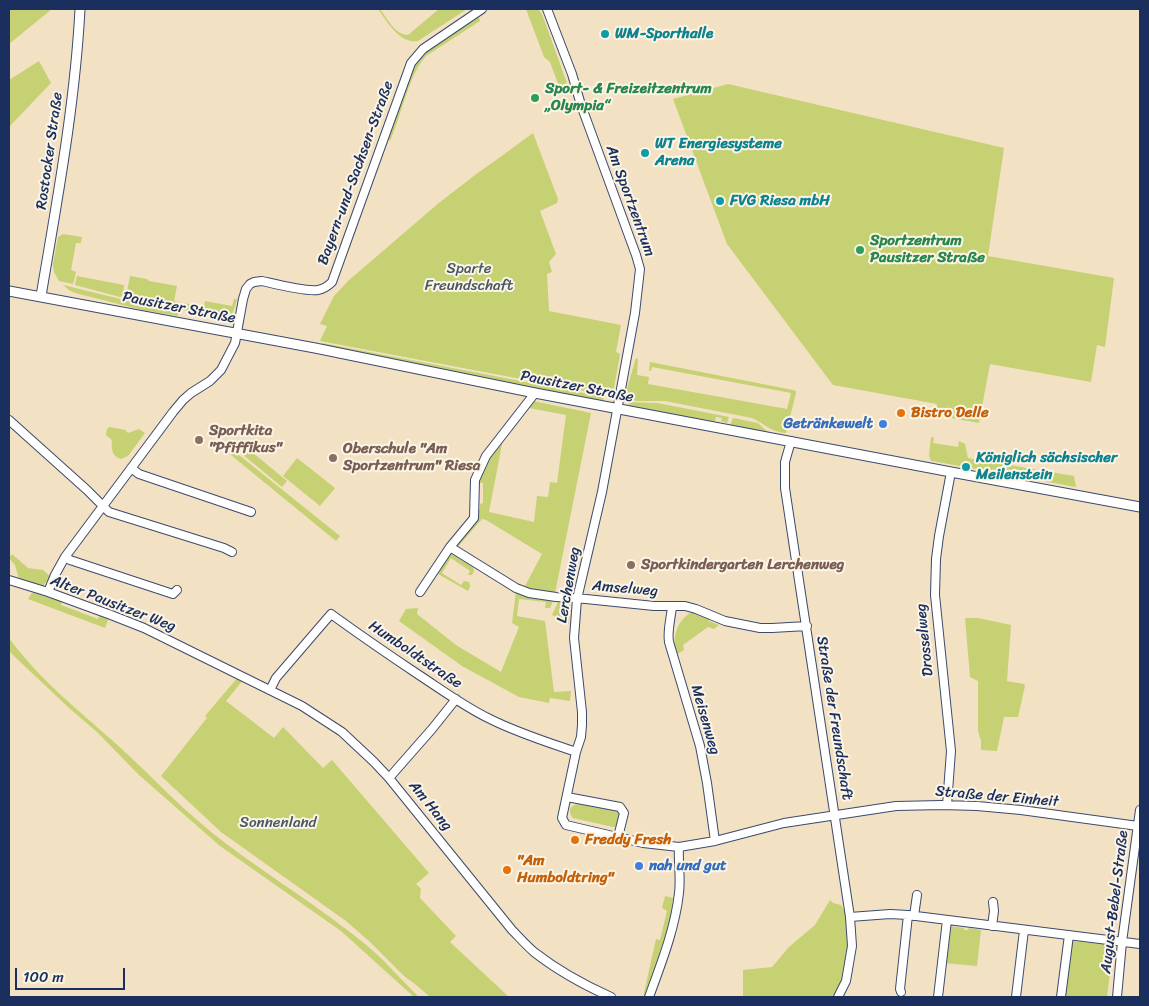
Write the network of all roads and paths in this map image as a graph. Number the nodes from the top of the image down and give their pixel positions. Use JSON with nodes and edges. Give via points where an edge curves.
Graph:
{"nodes":[{"id":1,"x":80,"y":9,"type":"edge"},
{"id":2,"x":482,"y":9,"type":"edge"},
{"id":3,"x":547,"y":9,"type":"edge"},
{"id":4,"x":9,"y":291,"type":"edge"},
{"id":5,"x":41,"y":296,"type":"junction"},
{"id":6,"x":238,"y":333,"type":"junction"},
{"id":7,"x":535,"y":393,"type":"junction"},
{"id":8,"x":617,"y":408,"type":"junction"},
{"id":9,"x":9,"y":420,"type":"edge"},
{"id":10,"x":791,"y":442,"type":"junction"},
{"id":11,"x":131,"y":468,"type":"junction"},
{"id":12,"x":951,"y":472,"type":"junction"},
{"id":13,"x":103,"y":505,"type":"junction"},
{"id":14,"x":1140,"y":507,"type":"edge"},
{"id":15,"x":251,"y":512,"type":"dead end"},
{"id":16,"x":450,"y":547,"type":"junction"},
{"id":17,"x":232,"y":552,"type":"dead end"},
{"id":18,"x":65,"y":557,"type":"junction"},
{"id":19,"x":9,"y":580,"type":"edge"},
{"id":20,"x":178,"y":590,"type":"dead end"},
{"id":21,"x":48,"y":592,"type":"junction"},
{"id":22,"x":420,"y":592,"type":"dead end"},
{"id":23,"x":577,"y":599,"type":"junction"},
{"id":24,"x":672,"y":607,"type":"junction"},
{"id":25,"x":806,"y":626,"type":"junction"},
{"id":26,"x":205,"y":658,"type":"joint"},
{"id":27,"x":270,"y":690,"type":"junction"},
{"id":28,"x":456,"y":700,"type":"junction"},
{"id":29,"x":576,"y":752,"type":"junction"},
{"id":30,"x":389,"y":778,"type":"junction"},
{"id":31,"x":567,"y":797,"type":"junction"},
{"id":32,"x":947,"y":805,"type":"junction"},
{"id":33,"x":1140,"y":810,"type":"edge"},
{"id":34,"x":835,"y":815,"type":"junction"},
{"id":35,"x":562,"y":818,"type":"joint"},
{"id":36,"x":1138,"y":826,"type":"junction"},
{"id":37,"x":615,"y":836,"type":"junction"},
{"id":38,"x":715,"y":841,"type":"junction"},
{"id":39,"x":679,"y":847,"type":"junction"},
{"id":40,"x":917,"y":895,"type":"dead end"},
{"id":41,"x":993,"y":902,"type":"dead end"},
{"id":42,"x":911,"y":916,"type":"junction"},
{"id":43,"x":850,"y":917,"type":"junction"},
{"id":44,"x":947,"y":920,"type":"junction"},
{"id":45,"x":992,"y":926,"type":"junction"},
{"id":46,"x":1024,"y":930,"type":"junction"},
{"id":47,"x":1069,"y":935,"type":"junction"},
{"id":48,"x":1122,"y":942,"type":"junction"},
{"id":49,"x":1140,"y":944,"type":"edge"},
{"id":50,"x":901,"y":992,"type":"dead end"},
{"id":51,"x":611,"y":997,"type":"edge"},
{"id":52,"x":649,"y":997,"type":"edge"},
{"id":53,"x":838,"y":997,"type":"edge"},
{"id":54,"x":938,"y":997,"type":"edge"},
{"id":55,"x":1016,"y":997,"type":"edge"},
{"id":56,"x":1061,"y":997,"type":"edge"},
{"id":57,"x":1117,"y":997,"type":"edge"}],
"edges":[{"from":1,"to":5,"type":"street","name":"Rostocker Straße","via":[[78,51]]},
{"from":2,"to":6,"type":"street","name":"Bayern-und-Sachsen-Straße","via":[[423,49],[408,67],[332,282],[322,289],[310,290],[262,281],[250,284]]},
{"from":3,"to":8,"type":"street","name":"Am Sportzentrum","via":[[639,264],[635,313]]},
{"from":4,"to":5,"type":"street","name":"Pausitzer Straße"},
{"from":5,"to":6,"type":"street","name":"Pausitzer Straße"},
{"from":6,"to":7,"type":"street","name":"Pausitzer Straße"},
{"from":6,"to":11,"type":"street","via":[[221,370],[183,400]]},
{"from":7,"to":8,"type":"street","name":"Pausitzer Straße"},
{"from":7,"to":16,"type":"street","via":[[486,456],[476,480],[474,518]]},
{"from":8,"to":10,"type":"street","name":"Pausitzer Straße"},
{"from":8,"to":23,"type":"street","name":"Lerchenweg"},
{"from":9,"to":13,"type":"street"},
{"from":10,"to":12,"type":"street","name":"Pausitzer Straße"},
{"from":10,"to":25,"type":"street","name":"Straße der Freundschaft","via":[[785,462],[785,488]]},
{"from":11,"to":13,"type":"street"},
{"from":11,"to":15,"type":"street","via":[[139,474]]},
{"from":12,"to":14,"type":"street","name":"Pausitzer Straße"},
{"from":12,"to":32,"type":"street","name":"Drosselweg","via":[[939,536],[935,595],[951,752]]},
{"from":13,"to":17,"type":"street","via":[[109,512]]},
{"from":13,"to":18,"type":"street"},
{"from":16,"to":22,"type":"street"},
{"from":16,"to":23,"type":"street","name":"Amselweg","via":[[521,590]]},
{"from":18,"to":20,"type":"street","via":[[173,594]]},
{"from":18,"to":21,"type":"street"},
{"from":19,"to":21,"type":"street","name":"Alter Pausitzer Weg"},
{"from":21,"to":26,"type":"street","name":"Alter Pausitzer Weg","via":[[136,625]]},
{"from":23,"to":24,"type":"street","name":"Amselweg"},
{"from":23,"to":29,"type":"street","name":"Lerchenweg","via":[[574,638],[582,712],[581,737]]},
{"from":24,"to":25,"type":"street","name":"Amselweg","via":[[691,607],[724,621],[760,628]]},
{"from":24,"to":38,"type":"street","name":"Meisenweg","via":[[669,642],[700,746]]},
{"from":25,"to":34,"type":"street","name":"Straße der Freundschaft"},
{"from":26,"to":27,"type":"street","name":"Am Hang"},
{"from":27,"to":28,"type":"street","name":"Humboldtstraße","via":[[276,678],[331,614]]},
{"from":27,"to":30,"type":"street","name":"Am Hang","via":[[342,732]]},
{"from":28,"to":29,"type":"street","name":"Humboldtstraße","via":[[504,726]]},
{"from":28,"to":30,"type":"street"},
{"from":29,"to":31,"type":"street","name":"Lerchenweg"},
{"from":30,"to":51,"type":"street","name":"Am Hang","via":[[512,930],[534,951],[564,972]]},
{"from":31,"to":35,"type":"street","name":"Lerchenweg"},
{"from":31,"to":37,"type":"street","via":[[620,807],[624,813]]},
{"from":32,"to":34,"type":"street","name":"Straße der Einheit","via":[[896,806]]},
{"from":32,"to":36,"type":"street","name":"Straße der Einheit","via":[[1028,811]]},
{"from":33,"to":36,"type":"street","name":"August-Bebel-Straße"},
{"from":34,"to":38,"type":"street","name":"Straße der Einheit","via":[[784,823]]},
{"from":34,"to":43,"type":"street","name":"Straße der Freundschaft"},
{"from":35,"to":37,"type":"street","name":"Straße der Einheit","via":[[566,825]]},
{"from":36,"to":48,"type":"street","name":"August-Bebel-Straße"},
{"from":37,"to":39,"type":"street","name":"Straße der Einheit"},
{"from":38,"to":39,"type":"street","name":"Straße der Einheit"},
{"from":39,"to":52,"type":"street","via":[[680,875],[673,925]]},
{"from":40,"to":42,"type":"street"},
{"from":41,"to":45,"type":"street"},
{"from":42,"to":43,"type":"street","via":[[879,914]]},
{"from":42,"to":44,"type":"street"},
{"from":42,"to":50,"type":"street"},
{"from":43,"to":53,"type":"street","name":"Straße der Freundschaft","via":[[852,946],[846,981]]},
{"from":44,"to":45,"type":"street"},
{"from":44,"to":54,"type":"street"},
{"from":45,"to":46,"type":"street"},
{"from":46,"to":47,"type":"street"},
{"from":46,"to":55,"type":"street"},
{"from":47,"to":48,"type":"street"},
{"from":47,"to":56,"type":"street"},
{"from":48,"to":49,"type":"street"},
{"from":48,"to":57,"type":"street","name":"August-Bebel-Straße"}]}
